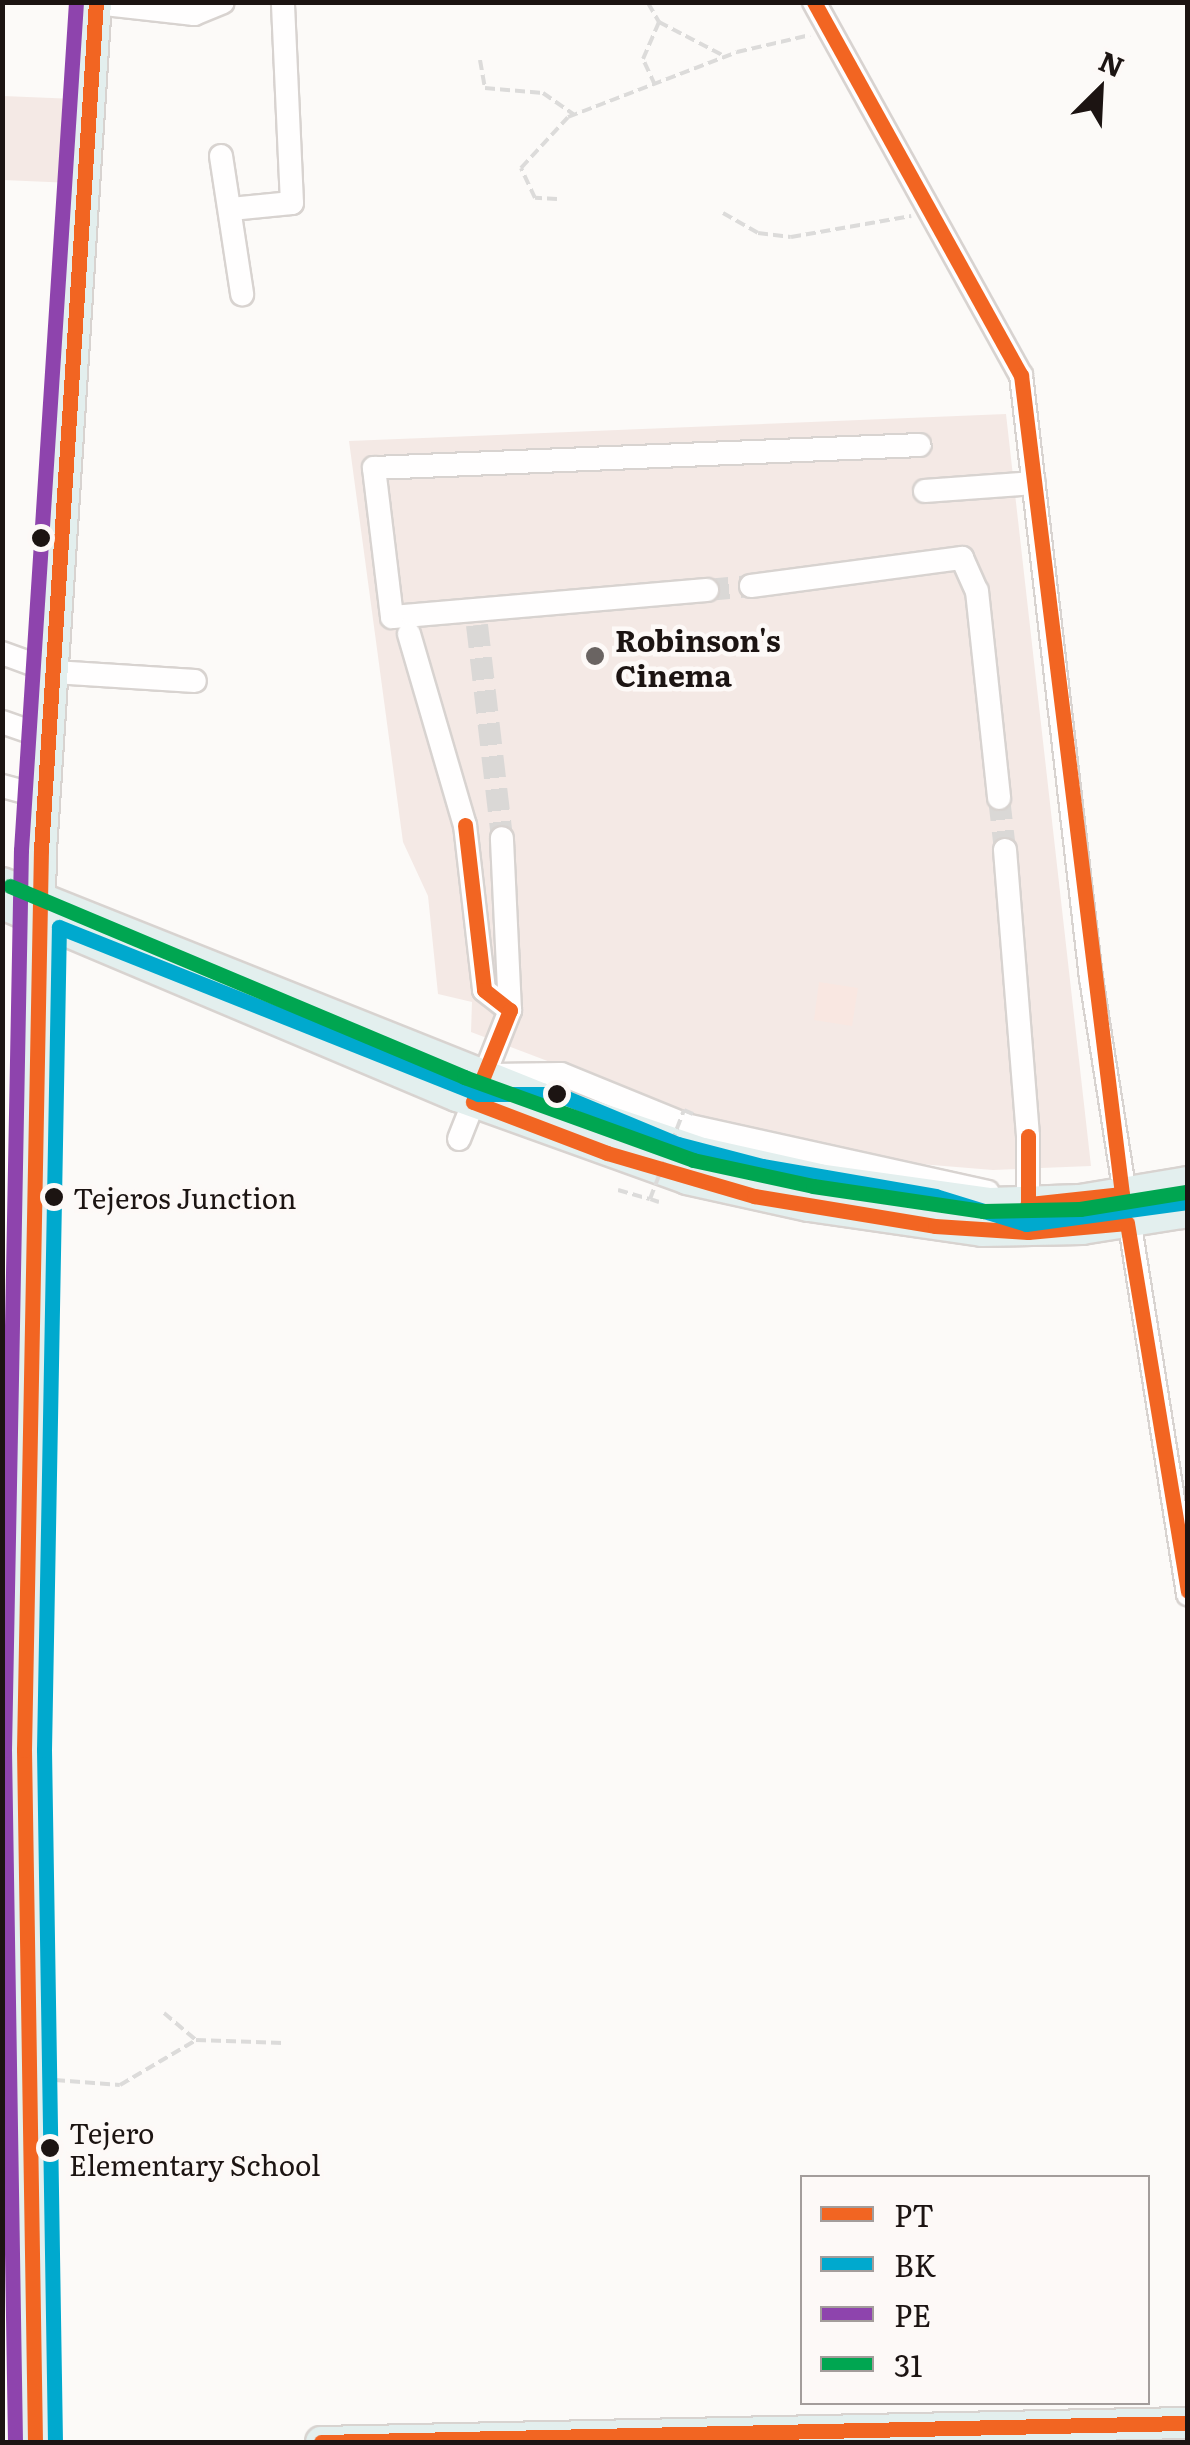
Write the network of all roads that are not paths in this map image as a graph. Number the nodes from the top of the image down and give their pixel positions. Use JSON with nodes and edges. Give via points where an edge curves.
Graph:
{"nodes":[{"id":1,"x":284,"y":2,"type":"edge"},
{"id":2,"x":96,"y":3,"type":"edge"},
{"id":3,"x":209,"y":4,"type":"edge"},
{"id":4,"x":819,"y":12,"type":"edge"},
{"id":5,"x":221,"y":156,"type":"dead end"},
{"id":6,"x":231,"y":208,"type":"junction"},
{"id":7,"x":242,"y":294,"type":"dead end"},
{"id":8,"x":920,"y":445,"type":"dead end"},
{"id":9,"x":1034,"y":483,"type":"junction"},
{"id":10,"x":925,"y":491,"type":"dead end"},
{"id":11,"x":751,"y":586,"type":"tunnel mouth"},
{"id":12,"x":706,"y":590,"type":"tunnel mouth"},
{"id":13,"x":409,"y":634,"type":"dead end"},
{"id":14,"x":2,"y":653,"type":"edge"},
{"id":15,"x":54,"y":672,"type":"junction"},
{"id":16,"x":195,"y":681,"type":"dead end"},
{"id":17,"x":2,"y":722,"type":"edge"},
{"id":18,"x":48,"y":738,"type":"junction"},
{"id":19,"x":2,"y":786,"type":"edge"},
{"id":20,"x":43,"y":796,"type":"junction"},
{"id":21,"x":999,"y":798,"type":"tunnel mouth"},
{"id":22,"x":502,"y":838,"type":"tunnel mouth"},
{"id":23,"x":1005,"y":850,"type":"tunnel mouth"},
{"id":24,"x":2,"y":882,"type":"edge"},
{"id":25,"x":2,"y":904,"type":"edge"},
{"id":26,"x":40,"y":910,"type":"junction"},
{"id":27,"x":510,"y":1010,"type":"junction"},
{"id":28,"x":479,"y":1089,"type":"junction"},
{"id":29,"x":459,"y":1139,"type":"dead end"},
{"id":30,"x":1188,"y":1182,"type":"edge"},
{"id":31,"x":1028,"y":1204,"type":"junction"},
{"id":32,"x":1125,"y":1208,"type":"junction"},
{"id":33,"x":1188,"y":1212,"type":"edge"},
{"id":34,"x":16,"y":1456,"type":"edge"},
{"id":35,"x":1188,"y":1594,"type":"edge"},
{"id":36,"x":14,"y":1834,"type":"edge"},
{"id":37,"x":14,"y":1883,"type":"edge"},
{"id":38,"x":14,"y":1968,"type":"edge"},
{"id":39,"x":1188,"y":2423,"type":"edge"},
{"id":40,"x":35,"y":2442,"type":"edge"},
{"id":41,"x":321,"y":2442,"type":"edge"}],
"edges":[{"from":1,"to":6,"type":"street","via":[[292,204]]},
{"from":2,"to":3,"type":"street","via":[[194,14]]},
{"from":2,"to":15,"type":"main road"},
{"from":4,"to":9,"type":"street","via":[[1021,375]]},
{"from":5,"to":6,"type":"street"},
{"from":6,"to":7,"type":"street"},
{"from":8,"to":12,"type":"street","via":[[374,468],[392,617],[478,618]]},
{"from":9,"to":10,"type":"street"},
{"from":9,"to":32,"type":"street"},
{"from":11,"to":21,"type":"street","via":[[962,558],[978,591]]},
{"from":13,"to":27,"type":"street","via":[[464,826],[484,990]]},
{"from":14,"to":15,"type":"street"},
{"from":15,"to":16,"type":"street"},
{"from":15,"to":18,"type":"main road"},
{"from":17,"to":18,"type":"street"},
{"from":18,"to":20,"type":"main road"},
{"from":19,"to":20,"type":"street"},
{"from":20,"to":26,"type":"main road"},
{"from":22,"to":27,"type":"street"},
{"from":23,"to":31,"type":"street"},
{"from":24,"to":26,"type":"main road"},
{"from":25,"to":26,"type":"main road"},
{"from":26,"to":28,"type":"main road"},
{"from":26,"to":34,"type":"main road"},
{"from":27,"to":28,"type":"street"},
{"from":28,"to":29,"type":"street"},
{"from":28,"to":31,"type":"main road","via":[[762,1167],[941,1198]]},
{"from":28,"to":32,"type":"main road","via":[[687,1179],[808,1206],[982,1230]]},
{"from":30,"to":32,"type":"main road"},
{"from":31,"to":32,"type":"main road"},
{"from":32,"to":33,"type":"main road"},
{"from":32,"to":35,"type":"street"},
{"from":34,"to":36,"type":"main road"},
{"from":36,"to":37,"type":"main road"},
{"from":37,"to":38,"type":"main road"},
{"from":38,"to":40,"type":"main road","via":[[28,2078]]},
{"from":39,"to":41,"type":"main road"}]}
